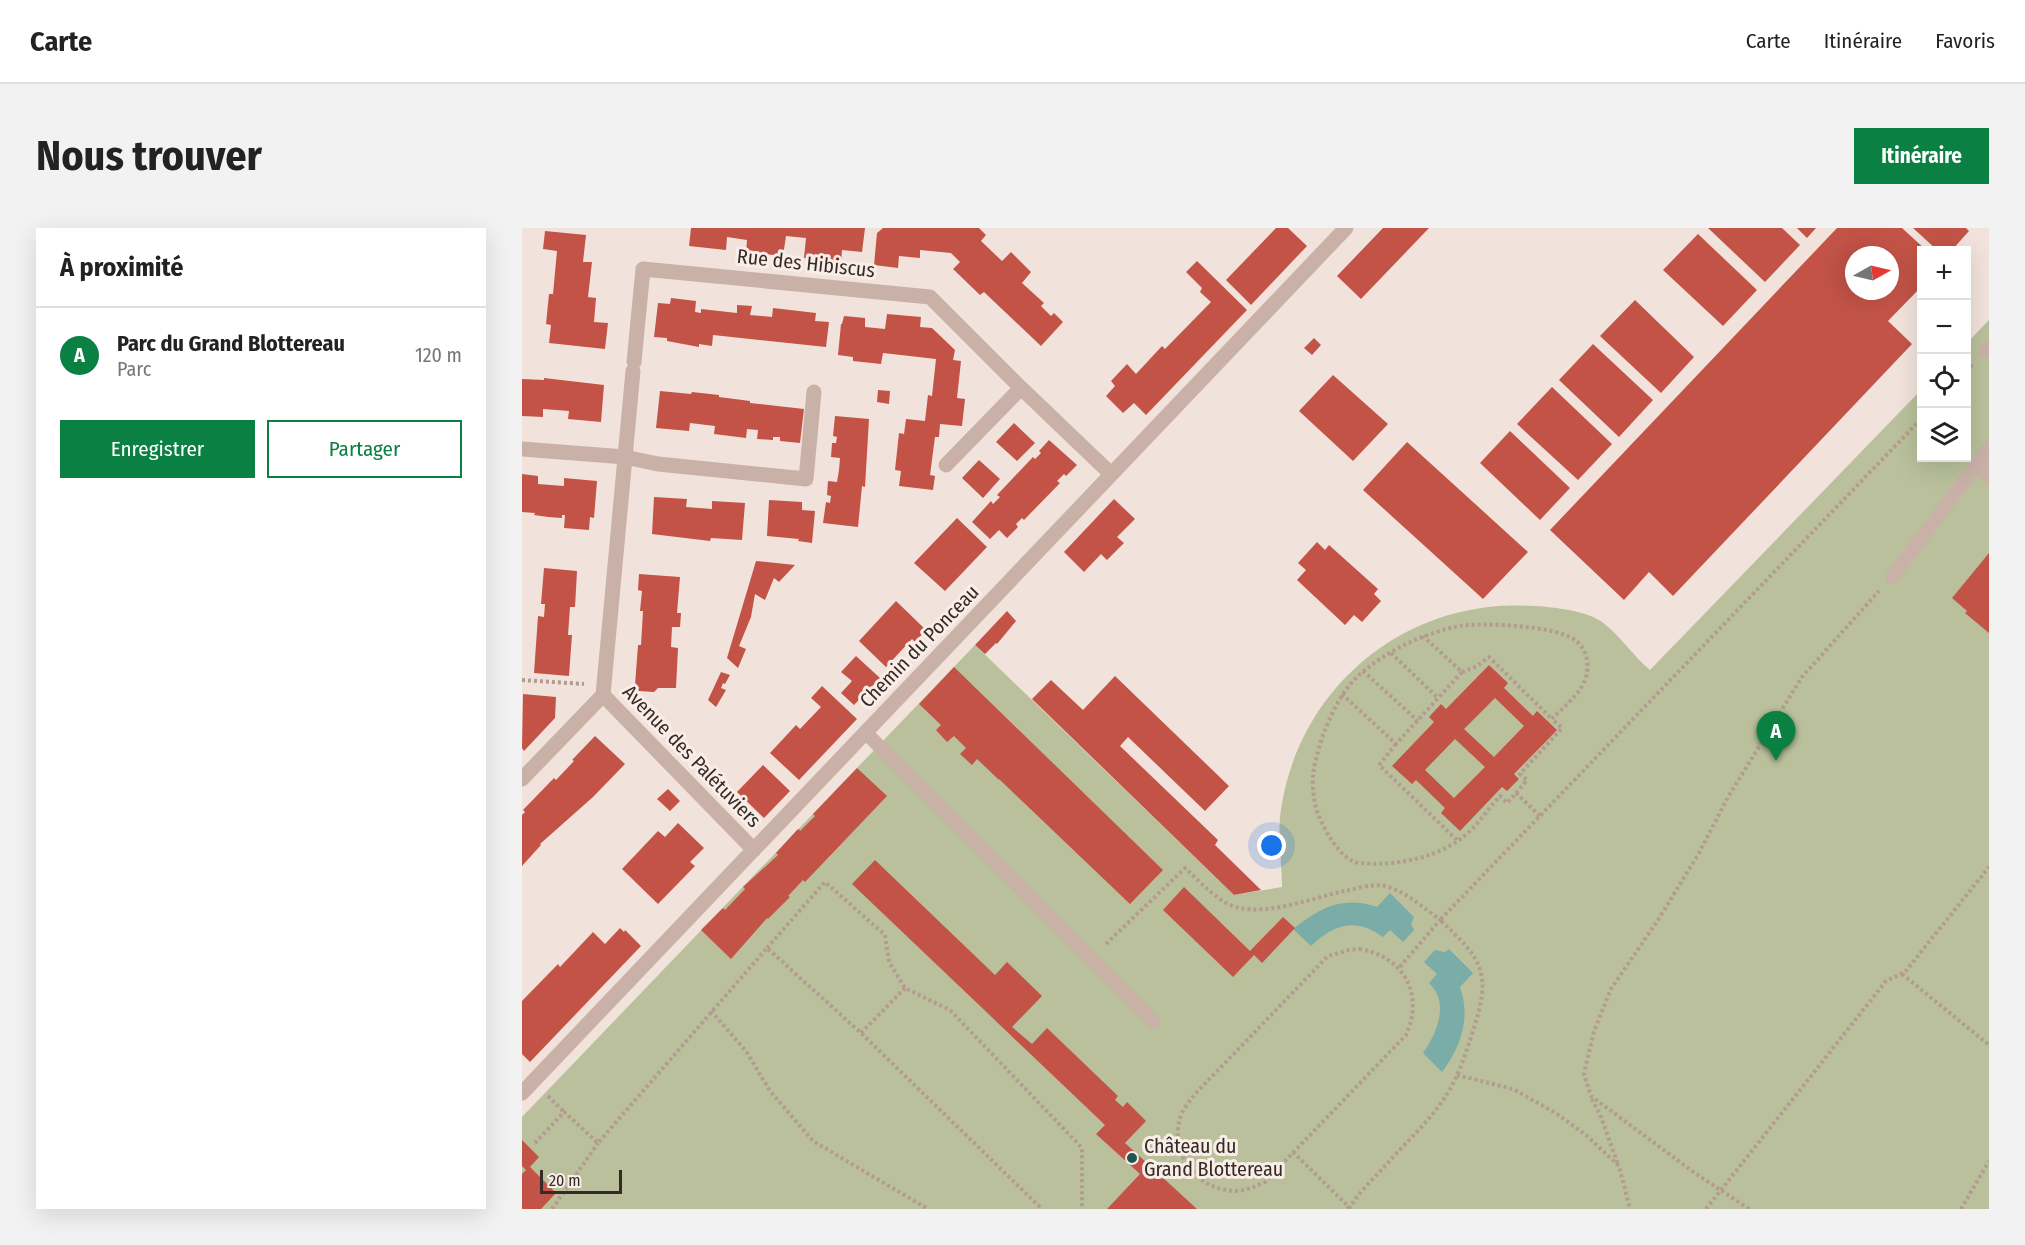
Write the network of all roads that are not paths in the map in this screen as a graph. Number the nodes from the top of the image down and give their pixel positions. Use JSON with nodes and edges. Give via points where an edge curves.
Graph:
{"nodes":[{"id":1,"x":1346,"y":228,"type":"edge"},
{"id":2,"x":633,"y":367,"type":"joint"},
{"id":3,"x":1021,"y":388,"type":"junction"},
{"id":4,"x":814,"y":392,"type":"dead end"},
{"id":5,"x":1989,"y":448,"type":"edge"},
{"id":6,"x":522,"y":449,"type":"edge"},
{"id":7,"x":625,"y":457,"type":"junction"},
{"id":8,"x":1977,"y":464,"type":"junction"},
{"id":9,"x":946,"y":465,"type":"dead end"},
{"id":10,"x":1111,"y":474,"type":"junction"},
{"id":11,"x":1989,"y":476,"type":"edge"},
{"id":12,"x":1892,"y":577,"type":"road end"},
{"id":13,"x":603,"y":695,"type":"junction"},
{"id":14,"x":866,"y":733,"type":"junction"},
{"id":15,"x":522,"y":779,"type":"edge"},
{"id":16,"x":754,"y":850,"type":"junction"},
{"id":17,"x":1153,"y":1021,"type":"dead end"},
{"id":18,"x":522,"y":1093,"type":"edge"}],
"edges":[{"from":1,"to":10,"type":"street","name":"Chemin du Ponceau"},
{"from":2,"to":3,"type":"street","name":"Rue des Hibiscus","via":[[643,269],[930,297]]},
{"from":2,"to":7,"type":"street","name":"Avenue des Palétuviers"},
{"from":3,"to":9,"type":"street"},
{"from":3,"to":10,"type":"street","name":"Rue des Hibiscus"},
{"from":4,"to":7,"type":"street","via":[[806,479]]},
{"from":5,"to":8,"type":"lane"},
{"from":6,"to":7,"type":"street"},
{"from":7,"to":13,"type":"street","name":"Avenue des Palétuviers"},
{"from":8,"to":11,"type":"lane"},
{"from":8,"to":12,"type":"lane"},
{"from":10,"to":14,"type":"street","name":"Chemin du Ponceau"},
{"from":13,"to":15,"type":"street"},
{"from":13,"to":16,"type":"street","name":"Avenue des Palétuviers"},
{"from":14,"to":16,"type":"street","name":"Chemin du Ponceau"},
{"from":14,"to":17,"type":"lane"},
{"from":16,"to":18,"type":"street","name":"Chemin du Ponceau"}]}
